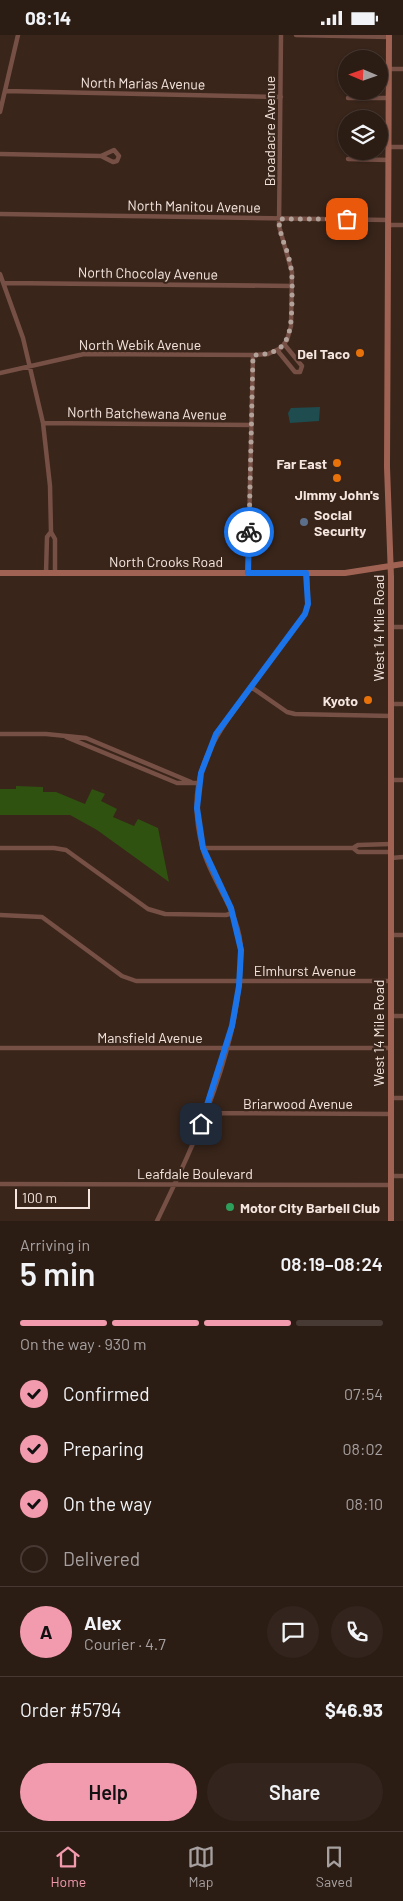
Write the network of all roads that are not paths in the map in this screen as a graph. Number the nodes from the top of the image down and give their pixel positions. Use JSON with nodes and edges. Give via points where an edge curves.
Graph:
{"nodes":[{"id":1,"x":18,"y":35,"type":"edge"},
{"id":2,"x":281,"y":35,"type":"edge"},
{"id":3,"x":296,"y":35,"type":"edge"},
{"id":4,"x":389,"y":36,"type":"edge"},
{"id":5,"x":389,"y":69,"type":"junction"},
{"id":6,"x":403,"y":69,"type":"edge"},
{"id":7,"x":5,"y":91,"type":"junction"},
{"id":8,"x":281,"y":97,"type":"junction"},
{"id":9,"x":389,"y":98,"type":"joint"},
{"id":10,"x":0,"y":112,"type":"edge"},
{"id":11,"x":388,"y":147,"type":"joint"},
{"id":12,"x":403,"y":147,"type":"edge"},
{"id":13,"x":0,"y":154,"type":"edge"},
{"id":14,"x":101,"y":156,"type":"dead end"},
{"id":15,"x":388,"y":160,"type":"edge"},
{"id":16,"x":0,"y":214,"type":"edge"},
{"id":17,"x":279,"y":219,"type":"junction"},
{"id":18,"x":388,"y":222,"type":"junction"},
{"id":19,"x":403,"y":225,"type":"edge"},
{"id":20,"x":0,"y":274,"type":"edge"},
{"id":21,"x":4,"y":283,"type":"junction"},
{"id":22,"x":292,"y":286,"type":"junction"},
{"id":23,"x":284,"y":344,"type":"junction"},
{"id":24,"x":276,"y":351,"type":"junction"},
{"id":25,"x":253,"y":355,"type":"junction"},
{"id":26,"x":31,"y":366,"type":"junction"},
{"id":27,"x":0,"y":373,"type":"edge"},
{"id":28,"x":43,"y":423,"type":"junction"},
{"id":29,"x":251,"y":425,"type":"junction"},
{"id":30,"x":51,"y":532,"type":"junction"},
{"id":31,"x":403,"y":564,"type":"edge"},
{"id":32,"x":391,"y":566,"type":"junction"},
{"id":33,"x":0,"y":573,"type":"edge"},
{"id":34,"x":46,"y":573,"type":"junction"},
{"id":35,"x":55,"y":573,"type":"junction"},
{"id":36,"x":248,"y":573,"type":"junction"},
{"id":37,"x":306,"y":573,"type":"junction"},
{"id":38,"x":391,"y":627,"type":"junction"},
{"id":39,"x":403,"y":627,"type":"edge"},
{"id":40,"x":251,"y":687,"type":"junction"},
{"id":41,"x":391,"y":703,"type":"junction"},
{"id":42,"x":403,"y":703,"type":"edge"},
{"id":43,"x":391,"y":715,"type":"junction"},
{"id":44,"x":0,"y":734,"type":"edge"},
{"id":45,"x":392,"y":781,"type":"junction"},
{"id":46,"x":403,"y":781,"type":"edge"},
{"id":47,"x":199,"y":783,"type":"junction"},
{"id":48,"x":391,"y":844,"type":"junction"},
{"id":49,"x":0,"y":848,"type":"edge"},
{"id":50,"x":203,"y":848,"type":"junction"},
{"id":51,"x":353,"y":848,"type":"junction"},
{"id":52,"x":391,"y":855,"type":"junction"},
{"id":53,"x":403,"y":857,"type":"edge"},
{"id":54,"x":232,"y":913,"type":"junction"},
{"id":55,"x":0,"y":915,"type":"edge"},
{"id":56,"x":391,"y":935,"type":"junction"},
{"id":57,"x":403,"y":935,"type":"edge"},
{"id":58,"x":240,"y":981,"type":"junction"},
{"id":59,"x":391,"y":981,"type":"junction"},
{"id":60,"x":391,"y":1016,"type":"junction"},
{"id":61,"x":403,"y":1016,"type":"edge"},
{"id":62,"x":0,"y":1048,"type":"edge"},
{"id":63,"x":226,"y":1048,"type":"junction"},
{"id":64,"x":391,"y":1048,"type":"junction"},
{"id":65,"x":391,"y":1098,"type":"junction"},
{"id":66,"x":403,"y":1098,"type":"edge"},
{"id":67,"x":205,"y":1113,"type":"junction"},
{"id":68,"x":391,"y":1114,"type":"junction"},
{"id":69,"x":391,"y":1175,"type":"junction"},
{"id":70,"x":403,"y":1175,"type":"edge"},
{"id":71,"x":0,"y":1184,"type":"edge"},
{"id":72,"x":175,"y":1184,"type":"junction"},
{"id":73,"x":391,"y":1185,"type":"junction"},
{"id":74,"x":157,"y":1221,"type":"edge"},
{"id":75,"x":391,"y":1221,"type":"edge"}],
"edges":[{"from":1,"to":7,"type":"street"},
{"from":2,"to":8,"type":"street","name":"Broadacre Avenue"},
{"from":3,"to":4,"type":"street"},
{"from":4,"to":5,"type":"main road","name":"West 14 Mile Road"},
{"from":5,"to":6,"type":"street"},
{"from":5,"to":9,"type":"main road","name":"West 14 Mile Road"},
{"from":7,"to":8,"type":"street","name":"North Marias Avenue"},
{"from":7,"to":10,"type":"street"},
{"from":8,"to":17,"type":"street","name":"Broadacre Avenue"},
{"from":9,"to":11,"type":"main road","name":"West 14 Mile Road"},
{"from":11,"to":12,"type":"street"},
{"from":13,"to":14,"type":"street"},
{"from":15,"to":18,"type":"main road","name":"West 14 Mile Road"},
{"from":16,"to":17,"type":"street","name":"North Manitou Avenue"},
{"from":17,"to":18,"type":"street","name":"North Manitou Avenue"},
{"from":17,"to":22,"type":"street","name":"Broadacre Avenue","via":[[280,237],[290,261]]},
{"from":18,"to":19,"type":"street","name":"North Manitou Avenue"},
{"from":18,"to":32,"type":"main road","name":"West 14 Mile Road","via":[[387,467]]},
{"from":20,"to":21,"type":"street"},
{"from":21,"to":22,"type":"street","name":"North Chocolay Avenue"},
{"from":21,"to":26,"type":"street"},
{"from":22,"to":23,"type":"street","name":"Broadacre Avenue","via":[[291,325]]},
{"from":23,"to":24,"type":"street"},
{"from":23,"to":24,"type":"street","via":[[302,366],[300,372],[295,371]]},
{"from":24,"to":25,"type":"street"},
{"from":25,"to":26,"type":"street","name":"North Webik Avenue","via":[[84,354]]},
{"from":25,"to":29,"type":"street"},
{"from":26,"to":27,"type":"street","name":"North Webik Avenue"},
{"from":26,"to":28,"type":"street"},
{"from":28,"to":29,"type":"street","name":"North Batchewana Avenue"},
{"from":28,"to":30,"type":"street"},
{"from":29,"to":36,"type":"street"},
{"from":30,"to":34,"type":"street","via":[[47,537]]},
{"from":30,"to":35,"type":"street","via":[[55,539]]},
{"from":31,"to":32,"type":"main road","name":"North Crooks Road"},
{"from":32,"to":37,"type":"main road","name":"North Crooks Road","via":[[355,572]]},
{"from":32,"to":38,"type":"main road","name":"West 14 Mile Road"},
{"from":33,"to":34,"type":"main road","name":"North Crooks Road"},
{"from":34,"to":35,"type":"main road","name":"North Crooks Road"},
{"from":35,"to":36,"type":"main road","name":"North Crooks Road"},
{"from":36,"to":37,"type":"main road","name":"North Crooks Road"},
{"from":37,"to":40,"type":"street","via":[[308,604],[305,614]]},
{"from":38,"to":39,"type":"street"},
{"from":38,"to":41,"type":"main road","name":"West 14 Mile Road"},
{"from":40,"to":43,"type":"street","via":[[295,714]]},
{"from":40,"to":47,"type":"street","via":[[216,734]]},
{"from":41,"to":42,"type":"street"},
{"from":41,"to":43,"type":"main road","name":"West 14 Mile Road"},
{"from":43,"to":45,"type":"main road","name":"West 14 Mile Road"},
{"from":44,"to":47,"type":"street","via":[[65,736],[92,741]]},
{"from":45,"to":46,"type":"street"},
{"from":45,"to":48,"type":"main road","name":"West 14 Mile Road"},
{"from":47,"to":50,"type":"street","via":[[197,808]]},
{"from":48,"to":51,"type":"street"},
{"from":48,"to":52,"type":"main road","name":"West 14 Mile Road"},
{"from":49,"to":54,"type":"street","via":[[66,850],[148,909],[159,913]]},
{"from":50,"to":51,"type":"street"},
{"from":50,"to":54,"type":"street"},
{"from":51,"to":52,"type":"street","via":[[358,852]]},
{"from":52,"to":53,"type":"street"},
{"from":52,"to":56,"type":"main road","name":"West 14 Mile Road"},
{"from":54,"to":58,"type":"street","via":[[240,942]]},
{"from":55,"to":58,"type":"street","name":"Elmhurst Avenue","via":[[42,917],[131,980]]},
{"from":56,"to":57,"type":"street"},
{"from":56,"to":59,"type":"main road","name":"West 14 Mile Road"},
{"from":58,"to":59,"type":"street","name":"Elmhurst Avenue"},
{"from":58,"to":63,"type":"street"},
{"from":59,"to":60,"type":"main road","name":"West 14 Mile Road"},
{"from":60,"to":61,"type":"street"},
{"from":60,"to":64,"type":"main road","name":"West 14 Mile Road"},
{"from":62,"to":63,"type":"street","name":"Mansfield Avenue"},
{"from":63,"to":64,"type":"street","name":"Mansfield Avenue"},
{"from":63,"to":67,"type":"street"},
{"from":64,"to":65,"type":"main road","name":"West 14 Mile Road"},
{"from":65,"to":66,"type":"street"},
{"from":65,"to":68,"type":"main road","name":"West 14 Mile Road"},
{"from":67,"to":68,"type":"street","name":"Briarwood Avenue"},
{"from":67,"to":72,"type":"street"},
{"from":68,"to":69,"type":"main road","name":"West 14 Mile Road"},
{"from":69,"to":70,"type":"street"},
{"from":69,"to":73,"type":"main road","name":"West 14 Mile Road"},
{"from":71,"to":72,"type":"street","name":"Leafdale Boulevard"},
{"from":72,"to":73,"type":"street","name":"Leafdale Boulevard"},
{"from":72,"to":74,"type":"street"},
{"from":73,"to":75,"type":"main road","name":"West 14 Mile Road"}]}
